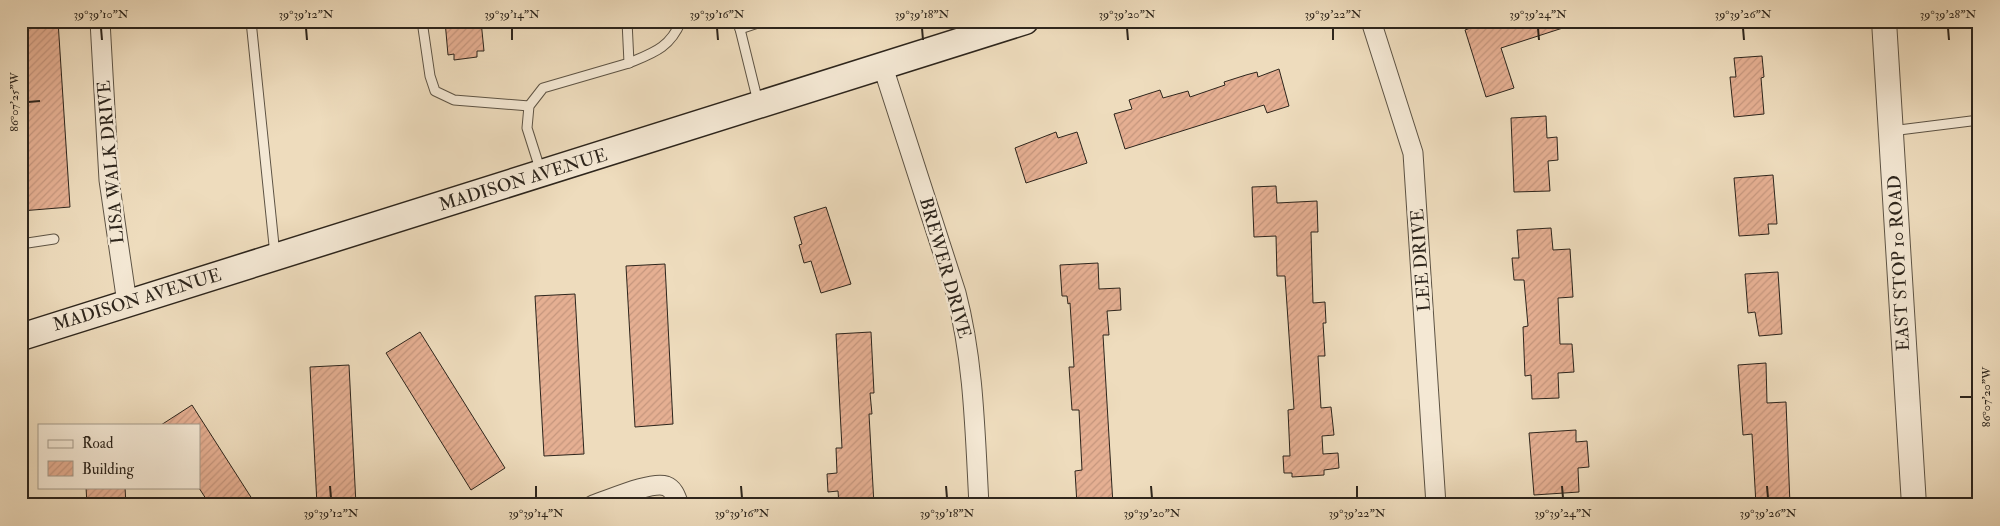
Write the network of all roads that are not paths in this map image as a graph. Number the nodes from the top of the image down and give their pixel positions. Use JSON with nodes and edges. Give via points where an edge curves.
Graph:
{"nodes":[{"id":1,"x":100,"y":21,"type":"edge"},
{"id":2,"x":251,"y":21,"type":"edge"},
{"id":3,"x":422,"y":21,"type":"edge"},
{"id":4,"x":627,"y":21,"type":"edge"},
{"id":5,"x":682,"y":21,"type":"edge"},
{"id":6,"x":764,"y":21,"type":"edge"},
{"id":7,"x":1025,"y":21,"type":"edge"},
{"id":8,"x":1370,"y":21,"type":"edge"},
{"id":9,"x":1884,"y":21,"type":"edge"},
{"id":10,"x":739,"y":25,"type":"edge"},
{"id":11,"x":629,"y":63,"type":"junction"},
{"id":12,"x":883,"y":67,"type":"junction"},
{"id":13,"x":759,"y":105,"type":"junction"},
{"id":14,"x":530,"y":106,"type":"junction"},
{"id":15,"x":1979,"y":120,"type":"edge"},
{"id":16,"x":1891,"y":131,"type":"junction"},
{"id":17,"x":542,"y":174,"type":"junction"},
{"id":18,"x":54,"y":239,"type":"dead end"},
{"id":19,"x":21,"y":244,"type":"edge"},
{"id":20,"x":275,"y":257,"type":"junction"},
{"id":21,"x":128,"y":303,"type":"junction"},
{"id":22,"x":21,"y":337,"type":"edge"},
{"id":23,"x":593,"y":505,"type":"edge"},
{"id":24,"x":679,"y":505,"type":"edge"},
{"id":25,"x":979,"y":505,"type":"edge"},
{"id":26,"x":1436,"y":505,"type":"edge"},
{"id":27,"x":1914,"y":505,"type":"edge"}],
"edges":[{"from":1,"to":21,"type":"street","name":"LISA WALK DRIVE","via":[[109,180]]},
{"from":2,"to":20,"type":"lane"},
{"from":3,"to":14,"type":"lane","via":[[435,91],[454,100]]},
{"from":4,"to":11,"type":"lane"},
{"from":5,"to":11,"type":"lane","via":[[662,49]]},
{"from":6,"to":10,"type":"lane"},
{"from":7,"to":12,"type":"main road","name":"MADISON AVENUE"},
{"from":8,"to":26,"type":"street","name":"LEE DRIVE","via":[[1413,153]]},
{"from":9,"to":16,"type":"street","name":"EAST STOP 10 ROAD"},
{"from":10,"to":13,"type":"lane"},
{"from":11,"to":14,"type":"lane","via":[[542,88]]},
{"from":12,"to":13,"type":"main road","name":"MADISON AVENUE"},
{"from":12,"to":25,"type":"street","name":"BREWER DRIVE","via":[[964,326],[971,368]]},
{"from":13,"to":17,"type":"main road","name":"MADISON AVENUE"},
{"from":14,"to":17,"type":"lane","via":[[527,128]]},
{"from":15,"to":16,"type":"lane"},
{"from":16,"to":27,"type":"street","name":"EAST STOP 10 ROAD"},
{"from":17,"to":20,"type":"main road","name":"MADISON AVENUE"},
{"from":18,"to":19,"type":"lane"},
{"from":20,"to":21,"type":"main road","name":"MADISON AVENUE"},
{"from":21,"to":22,"type":"main road","name":"MADISON AVENUE"},
{"from":23,"to":24,"type":"street","via":[[656,485],[670,488]]}]}
